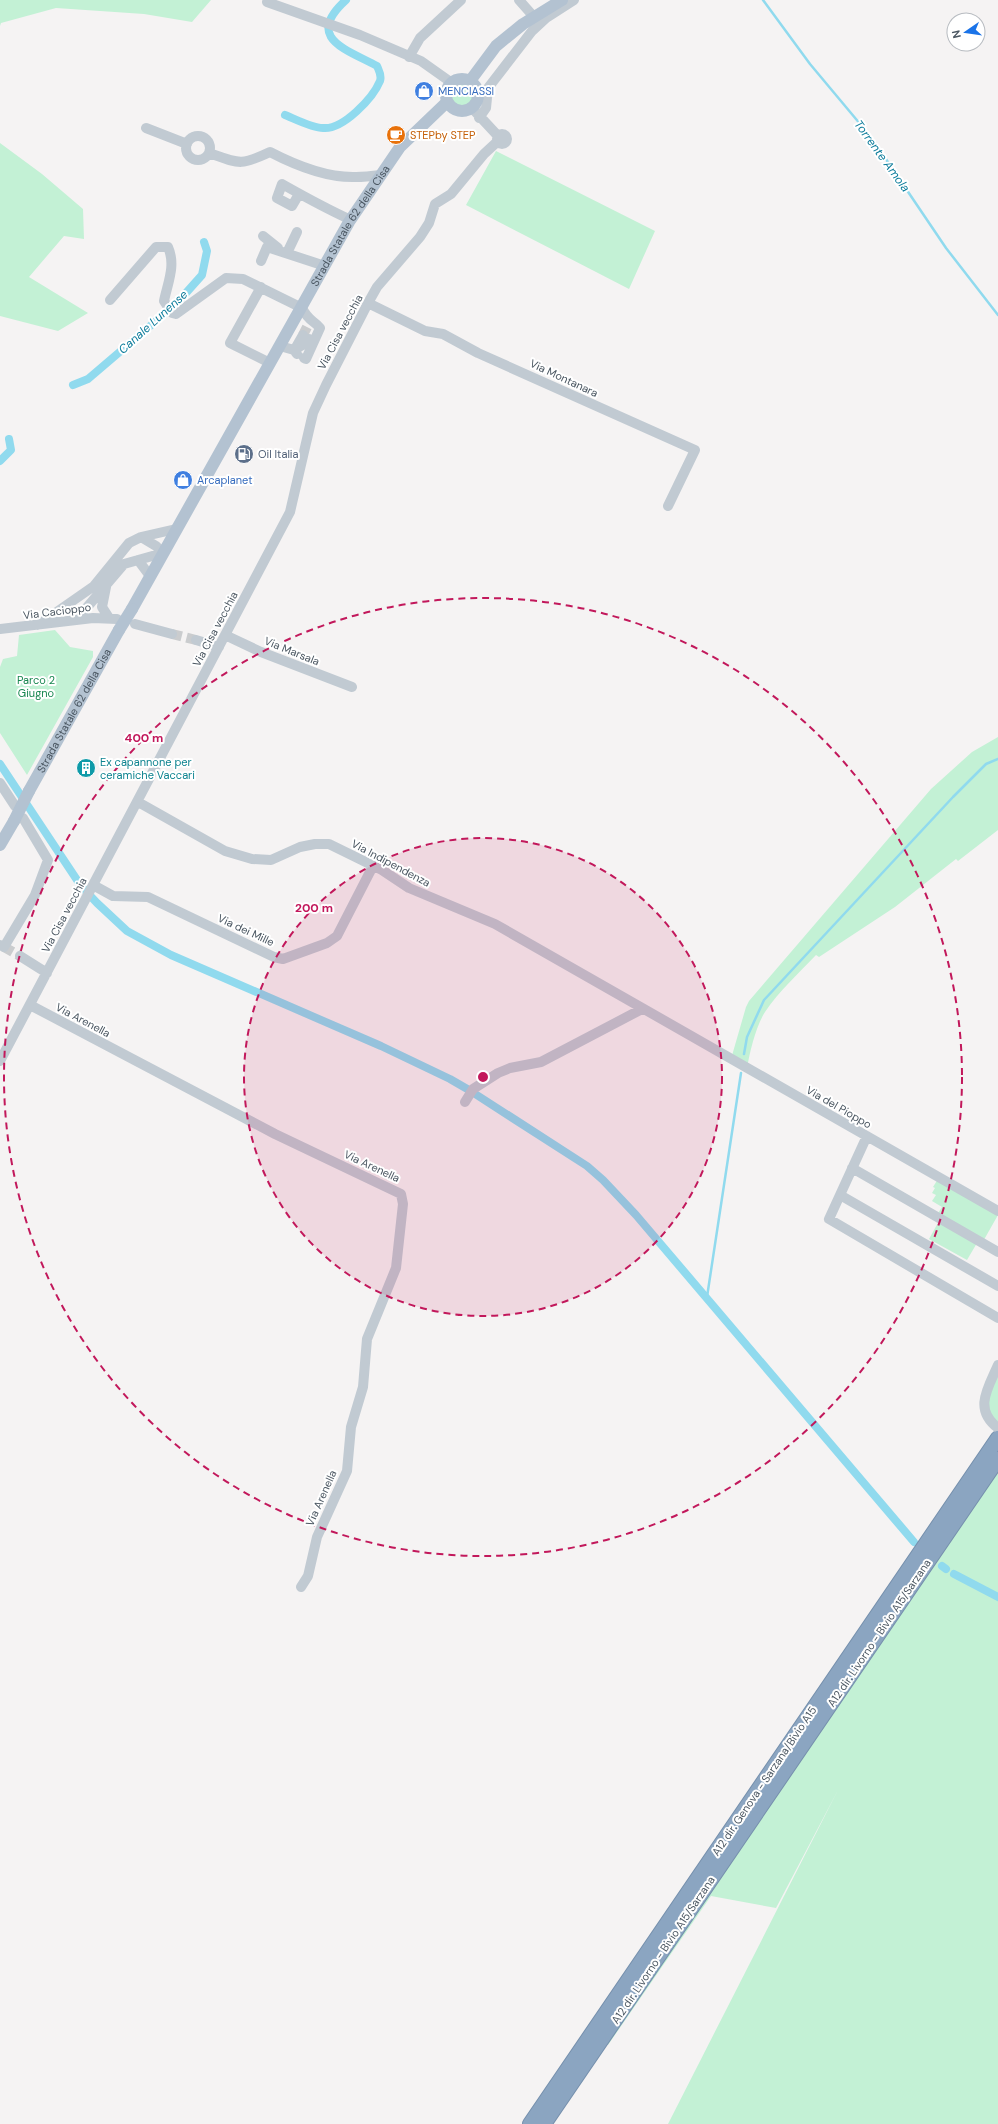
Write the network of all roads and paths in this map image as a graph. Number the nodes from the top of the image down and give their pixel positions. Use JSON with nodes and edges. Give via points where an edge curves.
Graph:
{"nodes":[{"id":1,"x":271,"y":0,"type":"edge"},
{"id":2,"x":461,"y":0,"type":"edge"},
{"id":3,"x":519,"y":0,"type":"edge"},
{"id":4,"x":562,"y":0,"type":"edge"},
{"id":5,"x":574,"y":0,"type":"edge"},
{"id":6,"x":550,"y":4,"type":"edge"},
{"id":7,"x":534,"y":17,"type":"junction"},
{"id":8,"x":409,"y":57,"type":"junction"},
{"id":9,"x":470,"y":81,"type":"junction"},
{"id":10,"x":452,"y":83,"type":"junction"},
{"id":11,"x":447,"y":102,"type":"junction"},
{"id":12,"x":476,"y":113,"type":"junction"},
{"id":13,"x":146,"y":128,"type":"dead end"},
{"id":14,"x":187,"y":144,"type":"junction"},
{"id":15,"x":209,"y":153,"type":"junction"},
{"id":16,"x":381,"y":175,"type":"junction"},
{"id":17,"x":299,"y":194,"type":"dead end"},
{"id":18,"x":351,"y":220,"type":"junction"},
{"id":19,"x":297,"y":232,"type":"dead end"},
{"id":20,"x":263,"y":236,"type":"dead end"},
{"id":21,"x":284,"y":252,"type":"junction"},
{"id":22,"x":261,"y":261,"type":"dead end"},
{"id":23,"x":325,"y":266,"type":"junction"},
{"id":24,"x":261,"y":286,"type":"junction"},
{"id":25,"x":110,"y":300,"type":"dead end"},
{"id":26,"x":368,"y":303,"type":"junction"},
{"id":27,"x":302,"y":308,"type":"junction"},
{"id":28,"x":312,"y":329,"type":"junction"},
{"id":29,"x":280,"y":346,"type":"junction"},
{"id":30,"x":299,"y":354,"type":"junction"},
{"id":31,"x":270,"y":363,"type":"junction"},
{"id":32,"x":668,"y":506,"type":"dead end"},
{"id":33,"x":176,"y":529,"type":"junction"},
{"id":34,"x":141,"y":537,"type":"junction"},
{"id":35,"x":163,"y":553,"type":"junction"},
{"id":36,"x":138,"y":560,"type":"junction"},
{"id":37,"x":150,"y":576,"type":"junction"},
{"id":38,"x":108,"y":583,"type":"junction"},
{"id":39,"x":72,"y":601,"type":"junction"},
{"id":40,"x":77,"y":619,"type":"junction"},
{"id":41,"x":115,"y":622,"type":"junction"},
{"id":42,"x":135,"y":624,"type":"dead end"},
{"id":43,"x":38,"y":625,"type":"junction"},
{"id":44,"x":0,"y":629,"type":"edge"},
{"id":45,"x":172,"y":634,"type":"tunnel mouth"},
{"id":46,"x":225,"y":635,"type":"junction"},
{"id":47,"x":196,"y":640,"type":"tunnel mouth"},
{"id":48,"x":219,"y":647,"type":"junction"},
{"id":49,"x":352,"y":687,"type":"dead end"},
{"id":50,"x":0,"y":783,"type":"edge"},
{"id":51,"x":138,"y":802,"type":"junction"},
{"id":52,"x":15,"y":806,"type":"dead end"},
{"id":53,"x":18,"y":819,"type":"junction"},
{"id":54,"x":0,"y":844,"type":"edge"},
{"id":55,"x":373,"y":866,"type":"junction"},
{"id":56,"x":92,"y":888,"type":"junction"},
{"id":57,"x":0,"y":945,"type":"edge"},
{"id":58,"x":20,"y":956,"type":"tunnel mouth"},
{"id":59,"x":47,"y":973,"type":"junction"},
{"id":60,"x":30,"y":1005,"type":"junction"},
{"id":61,"x":642,"y":1009,"type":"junction"},
{"id":62,"x":667,"y":1024,"type":"joint"},
{"id":63,"x":0,"y":1062,"type":"edge"},
{"id":64,"x":468,"y":1096,"type":"dead end"},
{"id":65,"x":867,"y":1136,"type":"junction"},
{"id":66,"x":852,"y":1168,"type":"junction"},
{"id":67,"x":840,"y":1195,"type":"junction"},
{"id":68,"x":998,"y":1211,"type":"edge"},
{"id":69,"x":998,"y":1252,"type":"edge"},
{"id":70,"x":998,"y":1286,"type":"edge"},
{"id":71,"x":998,"y":1318,"type":"edge"},
{"id":72,"x":998,"y":1365,"type":"edge"},
{"id":73,"x":998,"y":1428,"type":"edge"},
{"id":74,"x":998,"y":1438,"type":"edge"},
{"id":75,"x":998,"y":1459,"type":"edge"},
{"id":76,"x":301,"y":1586,"type":"dead end"},
{"id":77,"x":530,"y":2124,"type":"edge"},
{"id":78,"x":544,"y":2124,"type":"edge"}],
"edges":[{"from":1,"to":8,"type":"street","via":[[267,2],[360,35]]},
{"from":2,"to":8,"type":"street","via":[[420,38]]},
{"from":3,"to":7,"type":"street"},
{"from":4,"to":6,"type":"main road"},
{"from":5,"to":12,"type":"street","via":[[546,18],[532,31],[488,88],[486,108]]},
{"from":6,"to":7,"type":"main road"},
{"from":7,"to":9,"type":"main road","via":[[496,46]]},
{"from":8,"to":10,"type":"street","via":[[420,61]]},
{"from":9,"to":10,"type":"main road","via":[[463,79]]},
{"from":9,"to":12,"type":"main road","via":[[477,88],[479,96]]},
{"from":10,"to":11,"type":"main road","via":[[446,92]]},
{"from":11,"to":12,"type":"main road","via":[[458,111]]},
{"from":11,"to":16,"type":"main road","name":"Strada Statale 62 della Cisa","via":[[400,148]]},
{"from":12,"to":26,"type":"street","name":"Via Cisa vecchia","via":[[498,138],[451,194],[435,204],[429,223],[420,238],[377,287]]},
{"from":13,"to":14,"type":"street"},
{"from":14,"to":15,"type":"street","via":[[187,153],[193,159],[204,159]]},
{"from":14,"to":15,"type":"street","via":[[195,137],[202,137],[210,145]]},
{"from":15,"to":16,"type":"street","via":[[238,164],[248,163],[270,152],[285,160],[326,173],[355,178]]},
{"from":16,"to":18,"type":"main road","name":"Strada Statale 62 della Cisa"},
{"from":17,"to":18,"type":"street"},
{"from":18,"to":23,"type":"main road","name":"Strada Statale 62 della Cisa"},
{"from":19,"to":21,"type":"street"},
{"from":20,"to":21,"type":"street"},
{"from":21,"to":22,"type":"street","via":[[267,247]]},
{"from":21,"to":23,"type":"street"},
{"from":23,"to":27,"type":"main road","name":"Strada Statale 62 della Cisa"},
{"from":24,"to":25,"type":"street","via":[[243,279],[226,278],[176,314],[168,310],[164,301],[172,269],[172,256],[168,247],[163,246],[156,248]]},
{"from":24,"to":27,"type":"street"},
{"from":24,"to":31,"type":"street","via":[[230,342]]},
{"from":26,"to":32,"type":"street","name":"Via Montanara","via":[[425,331],[444,334],[478,353],[695,450]]},
{"from":26,"to":46,"type":"street","name":"Via Cisa vecchia","via":[[313,413],[290,512]]},
{"from":27,"to":28,"type":"street"},
{"from":27,"to":29,"type":"main road","name":"Strada Statale 62 della Cisa"},
{"from":28,"to":30,"type":"street"},
{"from":28,"to":30,"type":"street","via":[[306,360]]},
{"from":29,"to":30,"type":"street"},
{"from":29,"to":31,"type":"main road","name":"Strada Statale 62 della Cisa"},
{"from":31,"to":33,"type":"main road","name":"Strada Statale 62 della Cisa"},
{"from":33,"to":34,"type":"street"},
{"from":33,"to":35,"type":"main road","name":"Strada Statale 62 della Cisa"},
{"from":34,"to":35,"type":"street"},
{"from":34,"to":39,"type":"street","via":[[129,543],[94,586]]},
{"from":35,"to":36,"type":"street"},
{"from":35,"to":37,"type":"main road","name":"Strada Statale 62 della Cisa"},
{"from":36,"to":37,"type":"street"},
{"from":36,"to":38,"type":"street","via":[[124,564]]},
{"from":37,"to":41,"type":"main road","name":"Strada Statale 62 della Cisa","bridge":true,"via":[[132,609]]},
{"from":38,"to":40,"type":"street"},
{"from":38,"to":41,"type":"street","via":[[102,607]]},
{"from":39,"to":40,"type":"street"},
{"from":39,"to":43,"type":"street"},
{"from":40,"to":41,"type":"street","name":"Via Cacioppo"},
{"from":40,"to":43,"type":"street","name":"Via Cacioppo"},
{"from":41,"to":53,"type":"main road","name":"Strada Statale 62 della Cisa","bridge":true},
{"from":42,"to":45,"type":"street"},
{"from":43,"to":44,"type":"street","name":"Via Cacioppo"},
{"from":46,"to":48,"type":"street","name":"Via Cisa vecchia"},
{"from":46,"to":49,"type":"street","name":"Via Marsala","via":[[260,652]]},
{"from":47,"to":48,"type":"street"},
{"from":48,"to":51,"type":"street","name":"Via Cisa vecchia"},
{"from":50,"to":52,"type":"street"},
{"from":51,"to":55,"type":"street","name":"Via Indipendenza","via":[[225,851],[239,856],[260,861],[271,860],[300,847],[329,844]]},
{"from":51,"to":56,"type":"street","name":"Via Cisa vecchia"},
{"from":53,"to":54,"type":"main road"},
{"from":53,"to":57,"type":"street","via":[[48,860],[35,895],[4,947]]},
{"from":55,"to":56,"type":"street","name":"Via dei Mille","via":[[338,936],[328,943],[283,959],[148,897],[113,896]]},
{"from":55,"to":61,"type":"street","name":"Via Indipendenza","via":[[409,888],[495,924]]},
{"from":56,"to":59,"type":"street","name":"Via Cisa vecchia"},
{"from":58,"to":59,"type":"street"},
{"from":59,"to":60,"type":"street","name":"Via Cisa vecchia"},
{"from":60,"to":63,"type":"street","name":"Via Cisa vecchia"},
{"from":60,"to":76,"type":"street","name":"Via Arenella","via":[[275,1134],[402,1194],[396,1268],[367,1339],[363,1387],[351,1427],[347,1470],[317,1537],[308,1576]]},
{"from":61,"to":62,"type":"street","name":"Via Indipendenza"},
{"from":61,"to":64,"type":"street","via":[[541,1062],[510,1068]]},
{"from":62,"to":65,"type":"street","name":"Via del Pioppo"},
{"from":65,"to":66,"type":"street"},
{"from":65,"to":68,"type":"street","name":"Via del Pioppo"},
{"from":66,"to":67,"type":"street"},
{"from":66,"to":69,"type":"street"},
{"from":67,"to":70,"type":"street"},
{"from":67,"to":71,"type":"street","via":[[829,1218]]},
{"from":72,"to":73,"type":"street","via":[[984,1406],[988,1418]]},
{"from":74,"to":77,"type":"highway","name":"A12 dir. Genova - Sarzana/Bivio A15"},
{"from":75,"to":78,"type":"highway","name":"A12 dir. Livorno - Bivio A15/Sarzana"}]}
